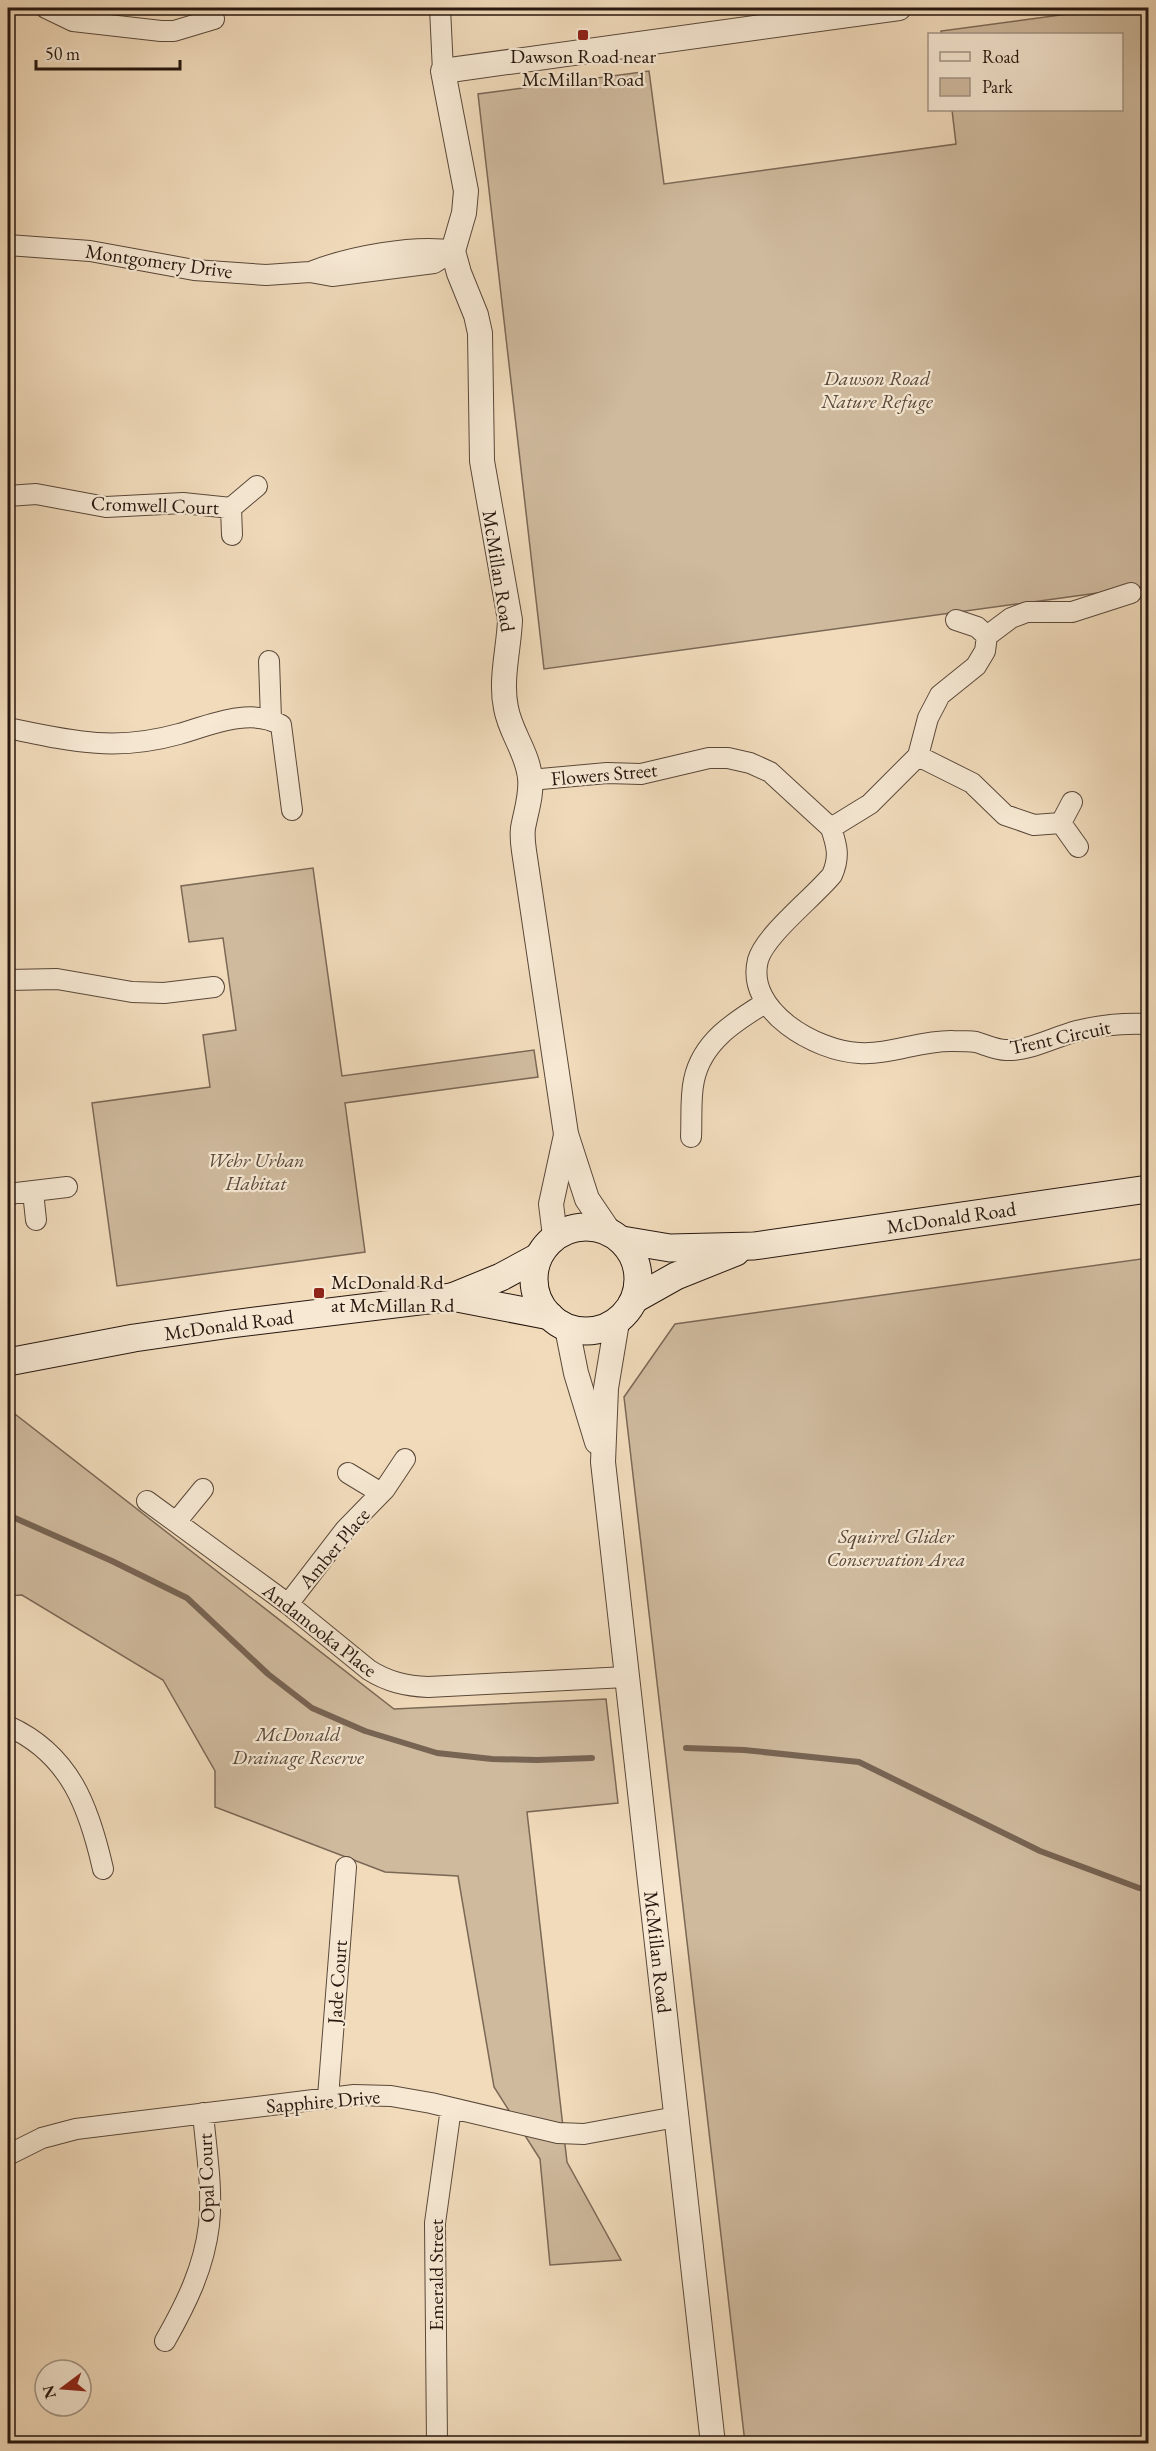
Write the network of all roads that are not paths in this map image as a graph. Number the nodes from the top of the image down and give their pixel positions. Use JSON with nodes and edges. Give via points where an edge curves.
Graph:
{"nodes":[{"id":1,"x":46,"y":8,"type":"edge"},
{"id":2,"x":440,"y":8,"type":"edge"},
{"id":3,"x":899,"y":8,"type":"edge"},
{"id":4,"x":214,"y":19,"type":"dead end"},
{"id":5,"x":443,"y":71,"type":"junction"},
{"id":6,"x":8,"y":245,"type":"edge"},
{"id":7,"x":453,"y":250,"type":"junction"},
{"id":8,"x":257,"y":486,"type":"dead end"},
{"id":9,"x":8,"y":496,"type":"edge"},
{"id":10,"x":231,"y":508,"type":"junction"},
{"id":11,"x":232,"y":535,"type":"dead end"},
{"id":12,"x":1131,"y":593,"type":"dead end"},
{"id":13,"x":956,"y":620,"type":"dead end"},
{"id":14,"x":987,"y":636,"type":"junction"},
{"id":15,"x":270,"y":661,"type":"dead end"},
{"id":16,"x":271,"y":719,"type":"junction"},
{"id":17,"x":8,"y":728,"type":"edge"},
{"id":18,"x":918,"y":756,"type":"junction"},
{"id":19,"x":530,"y":780,"type":"junction"},
{"id":20,"x":1072,"y":802,"type":"dead end"},
{"id":21,"x":292,"y":810,"type":"dead end"},
{"id":22,"x":1061,"y":823,"type":"junction"},
{"id":23,"x":831,"y":828,"type":"junction"},
{"id":24,"x":1078,"y":847,"type":"dead end"},
{"id":25,"x":8,"y":980,"type":"edge"},
{"id":26,"x":214,"y":987,"type":"dead end"},
{"id":27,"x":765,"y":1003,"type":"junction"},
{"id":28,"x":1149,"y":1024,"type":"edge"},
{"id":29,"x":566,"y":1134,"type":"junction"},
{"id":30,"x":691,"y":1137,"type":"dead end"},
{"id":31,"x":67,"y":1187,"type":"dead end"},
{"id":32,"x":1149,"y":1189,"type":"edge"},
{"id":33,"x":33,"y":1192,"type":"junction"},
{"id":34,"x":8,"y":1194,"type":"edge"},
{"id":35,"x":36,"y":1220,"type":"dead end"},
{"id":36,"x":615,"y":1235,"type":"junction"},
{"id":37,"x":555,"y":1236,"type":"junction"},
{"id":38,"x":754,"y":1246,"type":"junction"},
{"id":39,"x":538,"y":1257,"type":"junction"},
{"id":40,"x":452,"y":1297,"type":"junction"},
{"id":41,"x":635,"y":1299,"type":"junction"},
{"id":42,"x":558,"y":1322,"type":"junction"},
{"id":43,"x":617,"y":1322,"type":"junction"},
{"id":44,"x":8,"y":1362,"type":"edge"},
{"id":45,"x":405,"y":1459,"type":"dead end"},
{"id":46,"x":603,"y":1462,"type":"junction"},
{"id":47,"x":348,"y":1473,"type":"dead end"},
{"id":48,"x":203,"y":1489,"type":"dead end"},
{"id":49,"x":381,"y":1493,"type":"junction"},
{"id":50,"x":147,"y":1500,"type":"dead end"},
{"id":51,"x":176,"y":1522,"type":"junction"},
{"id":52,"x":288,"y":1604,"type":"junction"},
{"id":53,"x":626,"y":1677,"type":"junction"},
{"id":54,"x":8,"y":1726,"type":"edge"},
{"id":55,"x":346,"y":1867,"type":"dead end"},
{"id":56,"x":103,"y":1869,"type":"dead end"},
{"id":57,"x":328,"y":2097,"type":"junction"},
{"id":58,"x":452,"y":2108,"type":"junction"},
{"id":59,"x":202,"y":2113,"type":"junction"},
{"id":60,"x":676,"y":2117,"type":"junction"},
{"id":61,"x":8,"y":2155,"type":"edge"},
{"id":62,"x":165,"y":2341,"type":"dead end"},
{"id":63,"x":437,"y":2444,"type":"edge"},
{"id":64,"x":713,"y":2444,"type":"edge"}],
"edges":[{"from":1,"to":4,"type":"street","via":[[73,21],[161,31]]},
{"from":2,"to":5,"type":"street"},
{"from":3,"to":5,"type":"street"},
{"from":5,"to":7,"type":"street","via":[[466,191]]},
{"from":6,"to":7,"type":"street","name":"Montgomery Drive","via":[[101,252],[194,270],[266,275],[310,272],[337,262],[433,247]]},
{"from":7,"to":19,"type":"street","name":"McMillan Road","via":[[480,333],[482,461],[510,620],[505,706],[528,763]]},
{"from":8,"to":10,"type":"street","name":"Cromwell Court"},
{"from":9,"to":10,"type":"street","name":"Cromwell Court","via":[[36,494],[106,507],[183,503]]},
{"from":10,"to":11,"type":"street","name":"Cromwell Court"},
{"from":12,"to":14,"type":"street","via":[[1072,612],[1027,612],[1011,618]]},
{"from":13,"to":14,"type":"street","via":[[977,627]]},
{"from":14,"to":18,"type":"street","via":[[985,651],[976,666],[940,694],[928,718]]},
{"from":15,"to":16,"type":"street"},
{"from":16,"to":17,"type":"street","via":[[222,721],[153,741],[126,744],[67,740]]},
{"from":16,"to":21,"type":"street","via":[[281,726]]},
{"from":18,"to":22,"type":"street","via":[[972,783],[1005,815],[1034,825]]},
{"from":18,"to":23,"type":"street","via":[[870,804]]},
{"from":19,"to":23,"type":"street","name":"Flowers Street","via":[[641,774],[710,758],[728,758],[770,772]]},
{"from":19,"to":29,"type":"street","name":"McMillan Road","via":[[524,851]]},
{"from":20,"to":22,"type":"street"},
{"from":22,"to":24,"type":"street"},
{"from":23,"to":27,"type":"street","via":[[838,861],[832,875],[767,942],[758,959],[756,979]]},
{"from":25,"to":26,"type":"street","via":[[57,979],[132,992]]},
{"from":27,"to":28,"type":"street","name":"Trent Circuit","via":[[772,1013],[813,1041],[858,1053],[932,1041],[974,1042],[1007,1050],[1102,1026]]},
{"from":27,"to":30,"type":"street","via":[[713,1040],[700,1061],[694,1081],[702,1119]]},
{"from":29,"to":36,"type":"street","name":"McMillan Road","via":[[587,1199]]},
{"from":29,"to":37,"type":"street","name":"McMillan Road","via":[[552,1204]]},
{"from":31,"to":33,"type":"street"},
{"from":32,"to":38,"type":"main road","name":"McDonald Road"},
{"from":33,"to":34,"type":"street"},
{"from":33,"to":35,"type":"street"},
{"from":36,"to":37,"type":"main road","via":[[590,1226],[572,1228]]},
{"from":36,"to":38,"type":"main road","name":"McDonald Road","via":[[670,1248]]},
{"from":36,"to":41,"type":"main road","via":[[632,1253],[638,1268]]},
{"from":37,"to":39,"type":"main road"},
{"from":38,"to":41,"type":"main road","name":"McDonald Road","via":[[675,1276]]},
{"from":39,"to":40,"type":"main road","name":"McDonald Road"},
{"from":39,"to":42,"type":"main road","via":[[535,1289],[540,1304]]},
{"from":40,"to":42,"type":"main road","name":"McDonald Road"},
{"from":40,"to":44,"type":"main road","name":"McDonald Road","via":[[134,1338]]},
{"from":41,"to":43,"type":"main road"},
{"from":42,"to":43,"type":"main road","via":[[584,1331]]},
{"from":42,"to":46,"type":"street","name":"McMillan Road"},
{"from":43,"to":46,"type":"street","name":"McMillan Road","via":[[606,1388]]},
{"from":45,"to":49,"type":"street","name":"Amber Place"},
{"from":46,"to":53,"type":"street","name":"McMillan Road"},
{"from":47,"to":49,"type":"street","name":"Amber Place"},
{"from":48,"to":51,"type":"street"},
{"from":49,"to":52,"type":"street","name":"Amber Place","via":[[345,1530]]},
{"from":50,"to":51,"type":"street","name":"Andamooka Place"},
{"from":51,"to":52,"type":"street","name":"Andamooka Place"},
{"from":52,"to":53,"type":"street","name":"Andamooka Place","via":[[369,1670],[411,1686]]},
{"from":53,"to":60,"type":"street","name":"McMillan Road"},
{"from":54,"to":56,"type":"street","via":[[39,1744],[73,1781],[85,1805]]},
{"from":55,"to":57,"type":"street","name":"Jade Court"},
{"from":57,"to":58,"type":"street","name":"Sapphire Drive","via":[[391,2096]]},
{"from":57,"to":59,"type":"street","name":"Sapphire Drive"},
{"from":58,"to":60,"type":"street","name":"Sapphire Drive","via":[[558,2133],[584,2134]]},
{"from":58,"to":63,"type":"street","name":"Emerald Street","via":[[435,2223]]},
{"from":59,"to":61,"type":"street","name":"Sapphire Drive","via":[[76,2129],[42,2138]]},
{"from":59,"to":62,"type":"street","name":"Opal Court","via":[[210,2223],[188,2300]]},
{"from":60,"to":64,"type":"street","name":"McMillan Road"}]}
